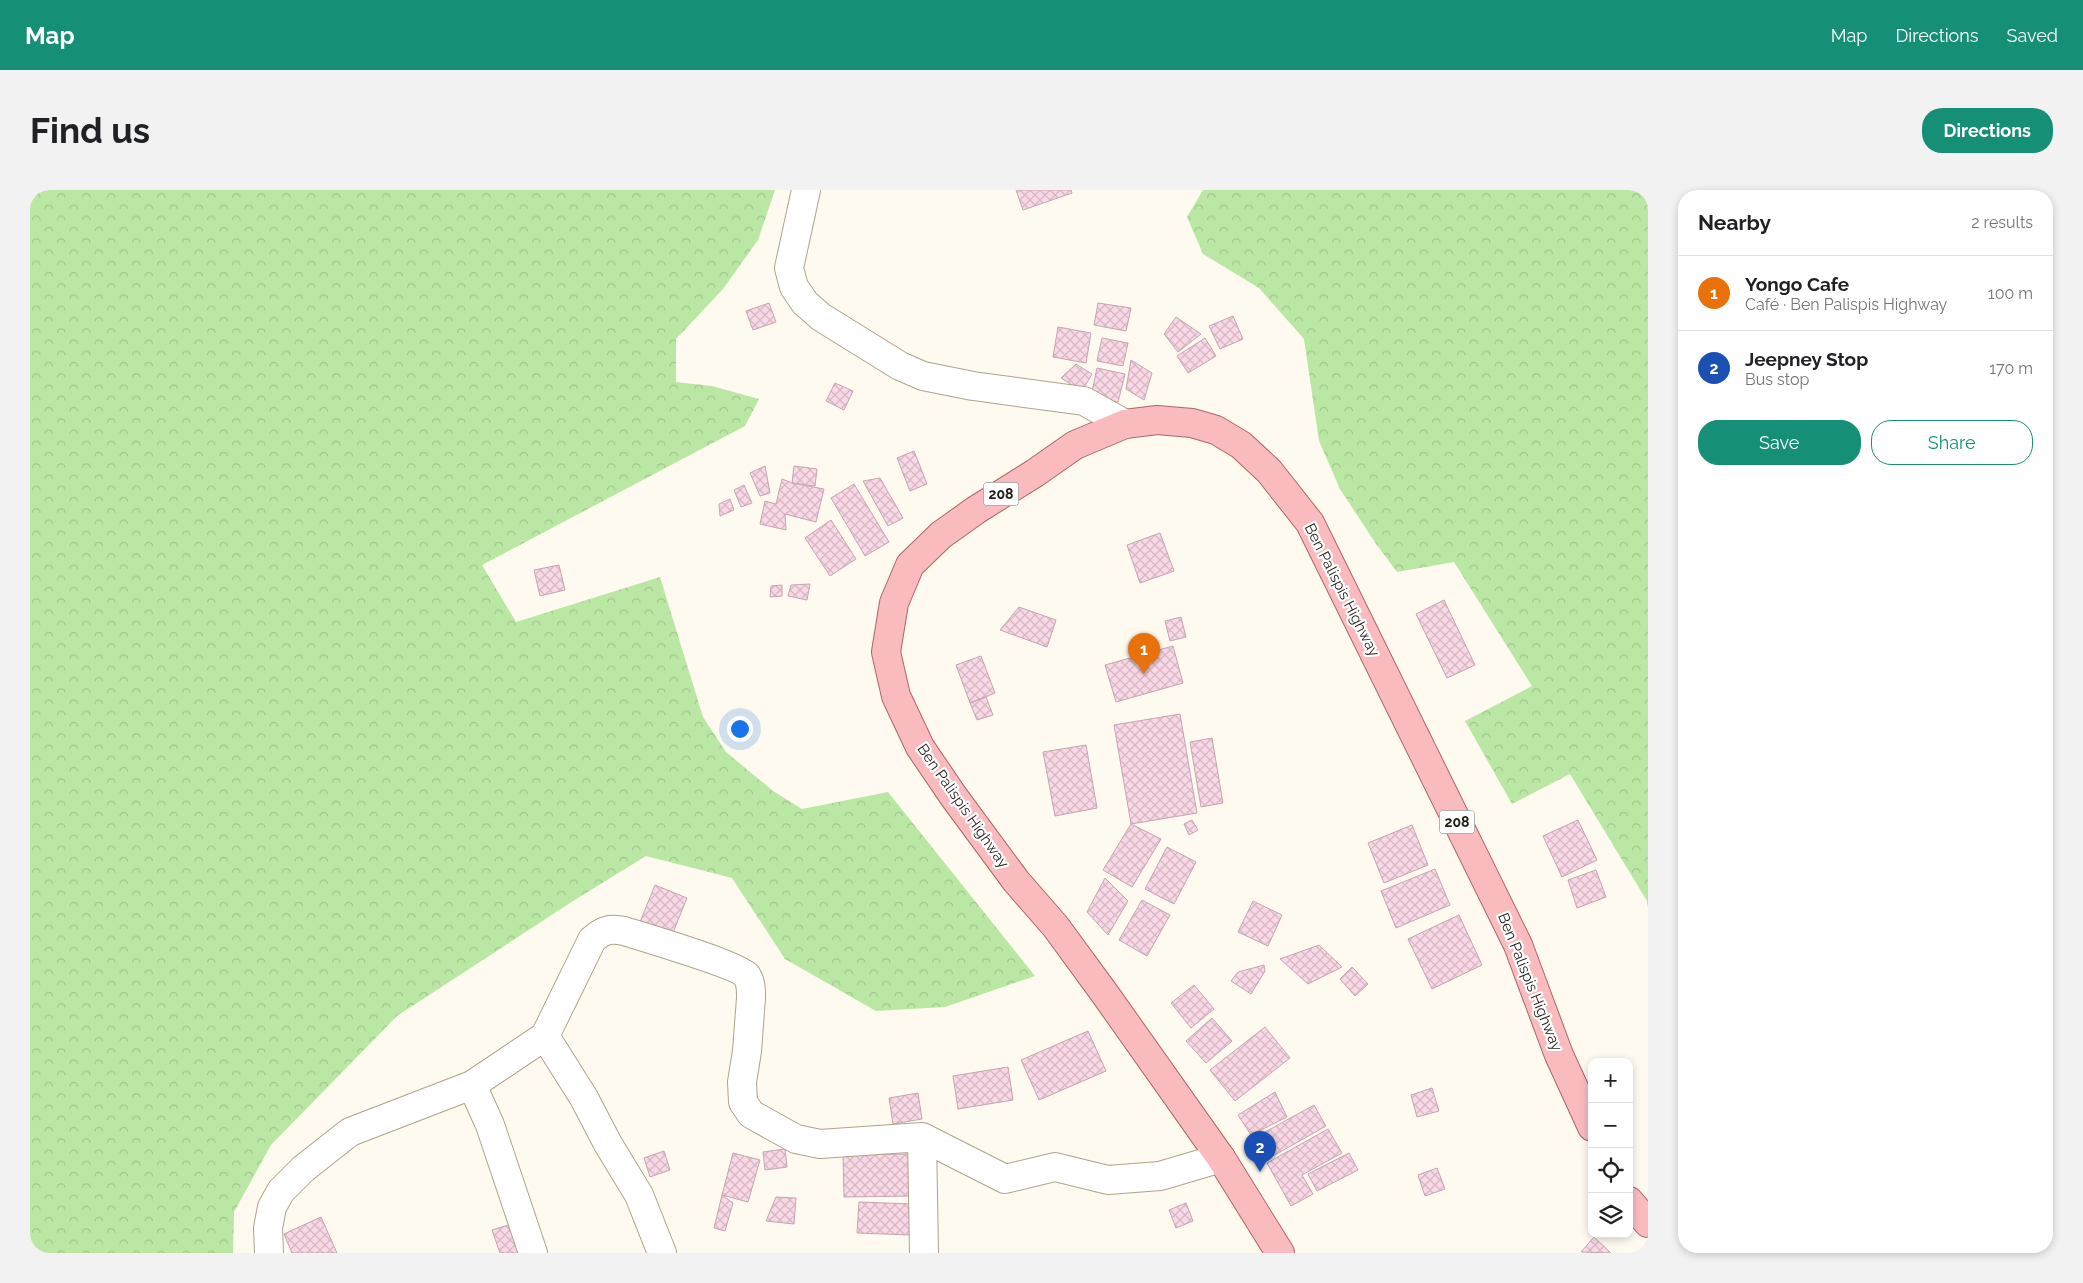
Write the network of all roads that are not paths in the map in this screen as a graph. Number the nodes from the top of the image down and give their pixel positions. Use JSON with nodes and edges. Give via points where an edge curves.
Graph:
{"nodes":[{"id":1,"x":806,"y":190,"type":"edge"},
{"id":2,"x":1125,"y":424,"type":"junction"},
{"id":3,"x":545,"y":1036,"type":"junction"},
{"id":4,"x":472,"y":1085,"type":"junction"},
{"id":5,"x":1588,"y":1118,"type":"edge"},
{"id":6,"x":922,"y":1137,"type":"junction"},
{"id":7,"x":1221,"y":1158,"type":"junction"},
{"id":8,"x":1633,"y":1206,"type":"edge"},
{"id":9,"x":1648,"y":1223,"type":"edge"},
{"id":10,"x":269,"y":1253,"type":"edge"},
{"id":11,"x":532,"y":1253,"type":"edge"},
{"id":12,"x":662,"y":1253,"type":"edge"},
{"id":13,"x":924,"y":1253,"type":"edge"},
{"id":14,"x":1280,"y":1253,"type":"edge"}],
"edges":[{"from":1,"to":2,"type":"street","via":[[790,268],[794,287],[821,318],[900,366],[923,376],[1084,401]]},
{"from":2,"to":5,"type":"main road","name":"Ben Palispis Highway","number":"208","via":[[1157,420],[1192,423],[1216,430],[1241,445],[1269,471],[1310,523],[1518,946],[1559,1055]]},
{"from":2,"to":7,"type":"main road","name":"Ben Palispis Highway","number":"208","via":[[1075,445],[942,535],[910,566],[894,603],[886,652],[896,696],[920,747],[1016,881],[1062,934]]},
{"from":3,"to":4,"type":"street"},
{"from":3,"to":6,"type":"street","via":[[592,940],[603,931],[624,931],[724,964],[747,977],[752,998],[742,1082],[743,1102],[751,1114],[796,1139],[820,1144]]},
{"from":3,"to":12,"type":"street","via":[[639,1195]]},
{"from":4,"to":10,"type":"street","via":[[350,1132],[304,1169],[281,1191],[272,1207],[268,1228]]},
{"from":4,"to":11,"type":"street","via":[[490,1124]]},
{"from":6,"to":7,"type":"street","via":[[1005,1179],[1055,1167],[1108,1180],[1160,1176]]},
{"from":6,"to":13,"type":"street"},
{"from":7,"to":14,"type":"main road","name":"Ben Palispis Highway","number":"208"},
{"from":8,"to":9,"type":"main road"}]}
